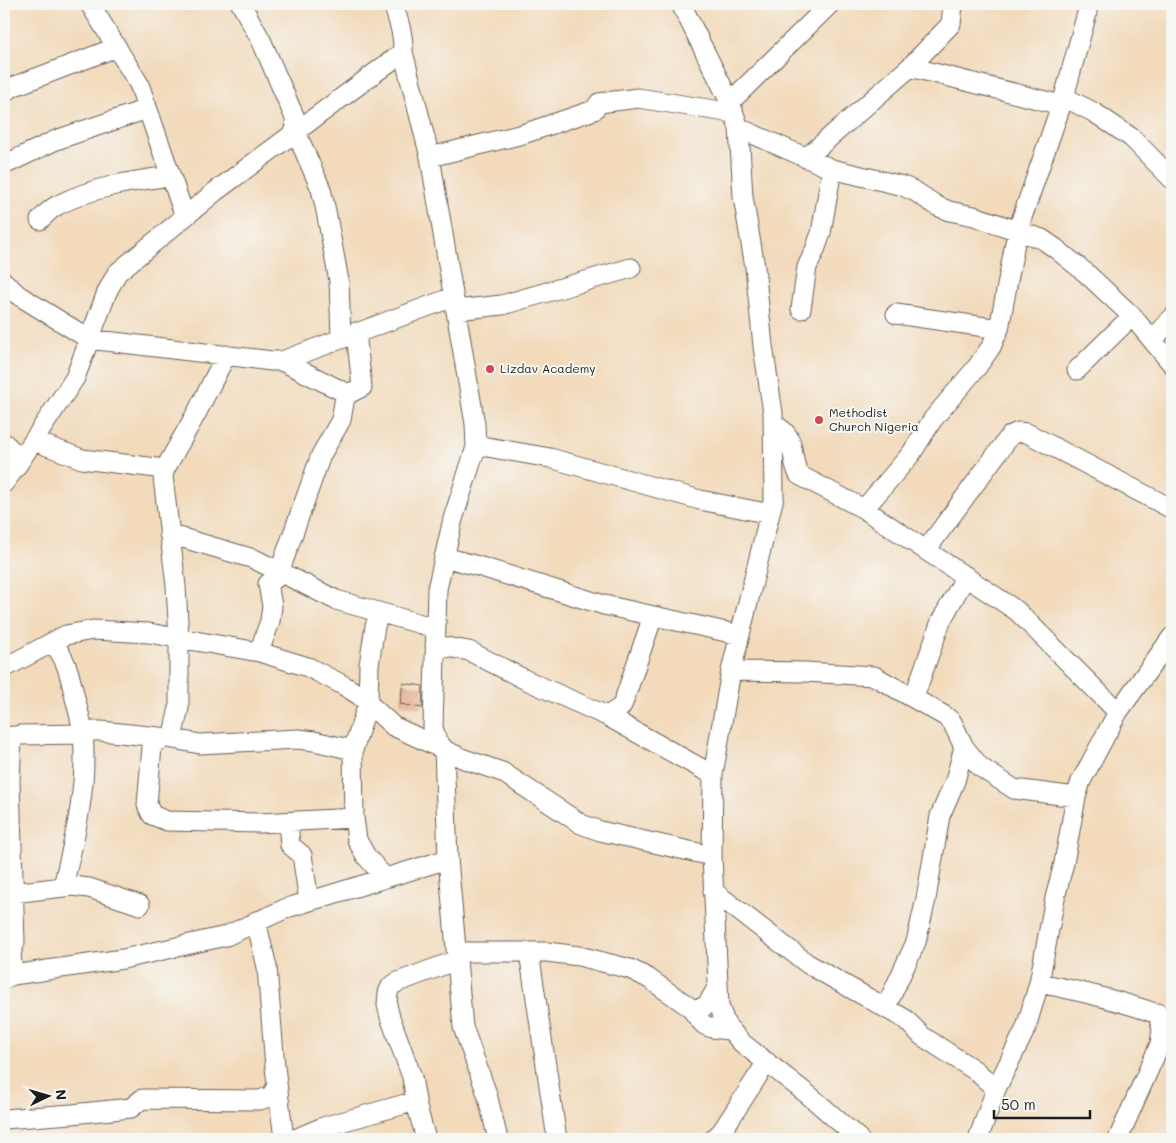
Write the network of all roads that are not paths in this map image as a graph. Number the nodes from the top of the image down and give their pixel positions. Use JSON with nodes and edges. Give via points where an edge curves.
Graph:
{"nodes":[{"id":1,"x":90,"y":4,"type":"edge"},
{"id":2,"x":241,"y":4,"type":"edge"},
{"id":3,"x":393,"y":4,"type":"edge"},
{"id":4,"x":681,"y":4,"type":"edge"},
{"id":5,"x":830,"y":4,"type":"edge"},
{"id":6,"x":953,"y":4,"type":"edge"},
{"id":7,"x":1088,"y":13,"type":"dead end"},
{"id":8,"x":116,"y":47,"type":"junction"},
{"id":9,"x":403,"y":52,"type":"junction"},
{"id":10,"x":910,"y":67,"type":"junction"},
{"id":11,"x":4,"y":92,"type":"edge"},
{"id":12,"x":1063,"y":101,"type":"junction"},
{"id":13,"x":147,"y":109,"type":"junction"},
{"id":14,"x":734,"y":114,"type":"junction"},
{"id":15,"x":296,"y":132,"type":"junction"},
{"id":16,"x":430,"y":157,"type":"junction"},
{"id":17,"x":806,"y":158,"type":"junction"},
{"id":18,"x":4,"y":165,"type":"edge"},
{"id":19,"x":832,"y":169,"type":"junction"},
{"id":20,"x":171,"y":176,"type":"junction"},
{"id":21,"x":1172,"y":179,"type":"edge"},
{"id":22,"x":185,"y":217,"type":"junction"},
{"id":23,"x":40,"y":220,"type":"dead end"},
{"id":24,"x":1017,"y":232,"type":"junction"},
{"id":25,"x":631,"y":268,"type":"dead end"},
{"id":26,"x":4,"y":282,"type":"edge"},
{"id":27,"x":455,"y":304,"type":"junction"},
{"id":28,"x":801,"y":309,"type":"dead end"},
{"id":29,"x":896,"y":314,"type":"dead end"},
{"id":30,"x":1132,"y":316,"type":"junction"},
{"id":31,"x":1172,"y":318,"type":"edge"},
{"id":32,"x":999,"y":329,"type":"junction"},
{"id":33,"x":349,"y":335,"type":"junction"},
{"id":34,"x":89,"y":339,"type":"junction"},
{"id":35,"x":1153,"y":340,"type":"junction"},
{"id":36,"x":226,"y":356,"type":"junction"},
{"id":37,"x":282,"y":361,"type":"junction"},
{"id":38,"x":1172,"y":364,"type":"edge"},
{"id":39,"x":1076,"y":370,"type":"dead end"},
{"id":40,"x":348,"y":394,"type":"junction"},
{"id":41,"x":773,"y":424,"type":"junction"},
{"id":42,"x":34,"y":441,"type":"junction"},
{"id":43,"x":4,"y":443,"type":"edge"},
{"id":44,"x":476,"y":445,"type":"junction"},
{"id":45,"x":21,"y":459,"type":"junction"},
{"id":46,"x":165,"y":469,"type":"junction"},
{"id":47,"x":799,"y":475,"type":"junction"},
{"id":48,"x":4,"y":482,"type":"edge"},
{"id":49,"x":772,"y":506,"type":"junction"},
{"id":50,"x":864,"y":509,"type":"junction"},
{"id":51,"x":1172,"y":509,"type":"edge"},
{"id":52,"x":169,"y":534,"type":"junction"},
{"id":53,"x":926,"y":550,"type":"junction"},
{"id":54,"x":444,"y":557,"type":"junction"},
{"id":55,"x":279,"y":573,"type":"junction"},
{"id":56,"x":966,"y":576,"type":"junction"},
{"id":57,"x":380,"y":613,"type":"junction"},
{"id":58,"x":653,"y":616,"type":"junction"},
{"id":59,"x":740,"y":635,"type":"junction"},
{"id":60,"x":435,"y":637,"type":"junction"},
{"id":61,"x":1172,"y":637,"type":"edge"},
{"id":62,"x":179,"y":638,"type":"junction"},
{"id":63,"x":53,"y":642,"type":"junction"},
{"id":64,"x":259,"y":652,"type":"junction"},
{"id":65,"x":4,"y":668,"type":"edge"},
{"id":66,"x":732,"y":671,"type":"junction"},
{"id":67,"x":914,"y":696,"type":"junction"},
{"id":68,"x":368,"y":703,"type":"junction"},
{"id":69,"x":1118,"y":712,"type":"junction"},
{"id":70,"x":608,"y":716,"type":"junction"},
{"id":71,"x":83,"y":734,"type":"junction"},
{"id":72,"x":8,"y":737,"type":"edge"},
{"id":73,"x":168,"y":738,"type":"junction"},
{"id":74,"x":964,"y":747,"type":"junction"},
{"id":75,"x":444,"y":749,"type":"junction"},
{"id":76,"x":353,"y":750,"type":"junction"},
{"id":77,"x":713,"y":774,"type":"junction"},
{"id":78,"x":1076,"y":797,"type":"junction"},
{"id":79,"x":354,"y":818,"type":"junction"},
{"id":80,"x":288,"y":822,"type":"junction"},
{"id":81,"x":712,"y":856,"type":"junction"},
{"id":82,"x":448,"y":859,"type":"junction"},
{"id":83,"x":385,"y":878,"type":"junction"},
{"id":84,"x":63,"y":886,"type":"junction"},
{"id":85,"x":713,"y":891,"type":"junction"},
{"id":86,"x":13,"y":893,"type":"junction"},
{"id":87,"x":309,"y":901,"type":"junction"},
{"id":88,"x":140,"y":904,"type":"dead end"},
{"id":89,"x":256,"y":921,"type":"junction"},
{"id":90,"x":8,"y":950,"type":"edge"},
{"id":91,"x":529,"y":952,"type":"junction"},
{"id":92,"x":456,"y":956,"type":"junction"},
{"id":93,"x":8,"y":977,"type":"edge"},
{"id":94,"x":1039,"y":983,"type":"junction"},
{"id":95,"x":718,"y":986,"type":"junction"},
{"id":96,"x":886,"y":1007,"type":"junction"},
{"id":97,"x":691,"y":1008,"type":"junction"},
{"id":98,"x":1165,"y":1016,"type":"edge"},
{"id":99,"x":731,"y":1030,"type":"junction"},
{"id":100,"x":767,"y":1062,"type":"junction"},
{"id":101,"x":277,"y":1086,"type":"junction"},
{"id":102,"x":996,"y":1089,"type":"junction"},
{"id":103,"x":260,"y":1100,"type":"junction"},
{"id":104,"x":416,"y":1101,"type":"junction"},
{"id":105,"x":282,"y":1118,"type":"junction"},
{"id":106,"x":4,"y":1119,"type":"edge"},
{"id":107,"x":284,"y":1139,"type":"edge"},
{"id":108,"x":295,"y":1139,"type":"edge"},
{"id":109,"x":426,"y":1139,"type":"edge"},
{"id":110,"x":498,"y":1139,"type":"edge"},
{"id":111,"x":557,"y":1139,"type":"edge"},
{"id":112,"x":714,"y":1139,"type":"edge"},
{"id":113,"x":859,"y":1139,"type":"edge"},
{"id":114,"x":978,"y":1139,"type":"edge"},
{"id":115,"x":1118,"y":1139,"type":"edge"}],
"edges":[{"from":1,"to":8,"type":"street"},
{"from":2,"to":15,"type":"street","via":[[262,40],[296,118]]},
{"from":3,"to":9,"type":"street","via":[[404,40]]},
{"from":4,"to":14,"type":"street"},
{"from":5,"to":14,"type":"street"},
{"from":6,"to":10,"type":"street","via":[[951,24]]},
{"from":7,"to":12,"type":"street"},
{"from":8,"to":11,"type":"street"},
{"from":8,"to":13,"type":"street","via":[[139,84]]},
{"from":9,"to":15,"type":"street"},
{"from":9,"to":16,"type":"street"},
{"from":10,"to":12,"type":"street"},
{"from":10,"to":17,"type":"street"},
{"from":12,"to":21,"type":"street","via":[[1095,113],[1132,138]]},
{"from":12,"to":24,"type":"street"},
{"from":13,"to":18,"type":"street","via":[[56,140]]},
{"from":13,"to":20,"type":"street"},
{"from":14,"to":16,"type":"street","via":[[638,98],[599,103],[594,110],[523,134]]},
{"from":14,"to":17,"type":"street"},
{"from":14,"to":41,"type":"street"},
{"from":15,"to":22,"type":"street"},
{"from":15,"to":33,"type":"street","via":[[326,211]]},
{"from":16,"to":27,"type":"street"},
{"from":17,"to":19,"type":"street"},
{"from":19,"to":24,"type":"street","via":[[903,186],[949,211],[974,216]]},
{"from":19,"to":28,"type":"street","via":[[821,233],[807,267]]},
{"from":20,"to":22,"type":"street"},
{"from":20,"to":23,"type":"street","via":[[106,187],[56,205]]},
{"from":22,"to":34,"type":"street","via":[[117,273]]},
{"from":24,"to":30,"type":"street","via":[[1042,239],[1055,248]]},
{"from":24,"to":32,"type":"street"},
{"from":25,"to":27,"type":"street","via":[[502,304]]},
{"from":26,"to":34,"type":"street","via":[[18,295]]},
{"from":27,"to":33,"type":"street"},
{"from":27,"to":44,"type":"street"},
{"from":29,"to":32,"type":"street"},
{"from":30,"to":35,"type":"street"},
{"from":30,"to":39,"type":"street"},
{"from":31,"to":35,"type":"street"},
{"from":32,"to":50,"type":"street","via":[[977,367],[933,418],[911,454]]},
{"from":33,"to":37,"type":"street"},
{"from":33,"to":40,"type":"street","via":[[363,383],[362,387]]},
{"from":34,"to":36,"type":"street"},
{"from":34,"to":42,"type":"street","via":[[75,378]]},
{"from":35,"to":38,"type":"street"},
{"from":36,"to":37,"type":"street"},
{"from":36,"to":46,"type":"street"},
{"from":37,"to":40,"type":"street"},
{"from":40,"to":55,"type":"street","via":[[341,420],[321,455]]},
{"from":41,"to":47,"type":"street","via":[[784,429],[791,440],[794,465]]},
{"from":41,"to":49,"type":"street"},
{"from":42,"to":45,"type":"street"},
{"from":42,"to":46,"type":"street","via":[[82,458]]},
{"from":43,"to":45,"type":"street"},
{"from":44,"to":49,"type":"street","via":[[550,458],[700,500]]},
{"from":44,"to":54,"type":"street"},
{"from":45,"to":48,"type":"street"},
{"from":46,"to":52,"type":"street"},
{"from":47,"to":49,"type":"street"},
{"from":47,"to":50,"type":"street"},
{"from":49,"to":59,"type":"street"},
{"from":50,"to":53,"type":"street"},
{"from":51,"to":53,"type":"street","via":[[1027,433],[1018,432],[1010,436]]},
{"from":52,"to":55,"type":"street","via":[[254,559]]},
{"from":52,"to":62,"type":"street"},
{"from":53,"to":56,"type":"street"},
{"from":54,"to":58,"type":"street"},
{"from":54,"to":60,"type":"street","via":[[437,589]]},
{"from":55,"to":57,"type":"street","via":[[336,600]]},
{"from":55,"to":64,"type":"street","via":[[268,584],[272,606]]},
{"from":56,"to":67,"type":"street","via":[[941,621]]},
{"from":56,"to":69,"type":"street","via":[[1017,611]]},
{"from":57,"to":60,"type":"street"},
{"from":57,"to":68,"type":"street","via":[[369,665]]},
{"from":58,"to":59,"type":"street"},
{"from":58,"to":70,"type":"street","via":[[623,703]]},
{"from":59,"to":66,"type":"street"},
{"from":60,"to":70,"type":"street"},
{"from":60,"to":75,"type":"street","via":[[433,727],[437,741]]},
{"from":61,"to":69,"type":"street"},
{"from":62,"to":63,"type":"street","via":[[94,630],[66,635]]},
{"from":62,"to":64,"type":"street"},
{"from":62,"to":73,"type":"street","via":[[179,708],[173,734]]},
{"from":63,"to":65,"type":"street"},
{"from":63,"to":71,"type":"street","via":[[69,670]]},
{"from":64,"to":68,"type":"street","via":[[308,668],[343,685]]},
{"from":66,"to":67,"type":"street","via":[[874,676]]},
{"from":66,"to":77,"type":"street"},
{"from":67,"to":74,"type":"street","via":[[952,722]]},
{"from":68,"to":75,"type":"street","via":[[393,726]]},
{"from":68,"to":76,"type":"street"},
{"from":69,"to":78,"type":"street"},
{"from":70,"to":77,"type":"street"},
{"from":71,"to":72,"type":"street"},
{"from":71,"to":73,"type":"street","via":[[93,730]]},
{"from":71,"to":84,"type":"street","via":[[80,815]]},
{"from":72,"to":86,"type":"street"},
{"from":73,"to":76,"type":"street","via":[[200,744],[298,739]]},
{"from":73,"to":80,"type":"street","via":[[152,746],[147,804],[152,815],[167,822]]},
{"from":74,"to":78,"type":"street","via":[[980,767],[1014,789]]},
{"from":74,"to":96,"type":"street","via":[[955,782],[940,816],[916,942]]},
{"from":75,"to":81,"type":"street","via":[[502,772],[581,824]]},
{"from":75,"to":82,"type":"street"},
{"from":76,"to":79,"type":"street"},
{"from":77,"to":81,"type":"street"},
{"from":78,"to":94,"type":"street"},
{"from":79,"to":80,"type":"street"},
{"from":79,"to":83,"type":"street","via":[[357,840]]},
{"from":80,"to":87,"type":"street","via":[[290,845],[302,855]]},
{"from":81,"to":85,"type":"street"},
{"from":82,"to":83,"type":"street"},
{"from":82,"to":92,"type":"street"},
{"from":83,"to":87,"type":"street"},
{"from":84,"to":86,"type":"street"},
{"from":84,"to":88,"type":"street","via":[[89,888]]},
{"from":85,"to":95,"type":"street"},
{"from":85,"to":96,"type":"street","via":[[808,964]]},
{"from":86,"to":90,"type":"street","via":[[15,942]]},
{"from":87,"to":89,"type":"street"},
{"from":89,"to":93,"type":"street","via":[[226,936],[123,959]]},
{"from":89,"to":101,"type":"street","via":[[267,967]]},
{"from":90,"to":93,"type":"street"},
{"from":91,"to":92,"type":"street"},
{"from":91,"to":97,"type":"street","via":[[579,956],[630,969]]},
{"from":91,"to":111,"type":"street"},
{"from":92,"to":104,"type":"street","via":[[398,982],[388,993],[390,1017],[412,1077]]},
{"from":92,"to":110,"type":"street","via":[[463,1027],[487,1094]]},
{"from":94,"to":98,"type":"street","via":[[1085,992]]},
{"from":94,"to":102,"type":"street","via":[[1026,1028]]},
{"from":95,"to":97,"type":"street","via":[[699,1010]]},
{"from":95,"to":99,"type":"street","via":[[719,1006]]},
{"from":96,"to":102,"type":"street"},
{"from":97,"to":99,"type":"street","via":[[701,1024]]},
{"from":98,"to":115,"type":"street","via":[[1160,1044]]},
{"from":99,"to":100,"type":"street"},
{"from":100,"to":112,"type":"street"},
{"from":100,"to":113,"type":"street"},
{"from":101,"to":103,"type":"street","via":[[271,1096]]},
{"from":101,"to":105,"type":"street"},
{"from":102,"to":114,"type":"street"},
{"from":103,"to":105,"type":"street"},
{"from":103,"to":106,"type":"street","via":[[142,1099],[131,1108]]},
{"from":104,"to":108,"type":"street","via":[[323,1127]]},
{"from":104,"to":109,"type":"street"},
{"from":105,"to":107,"type":"street"}]}
